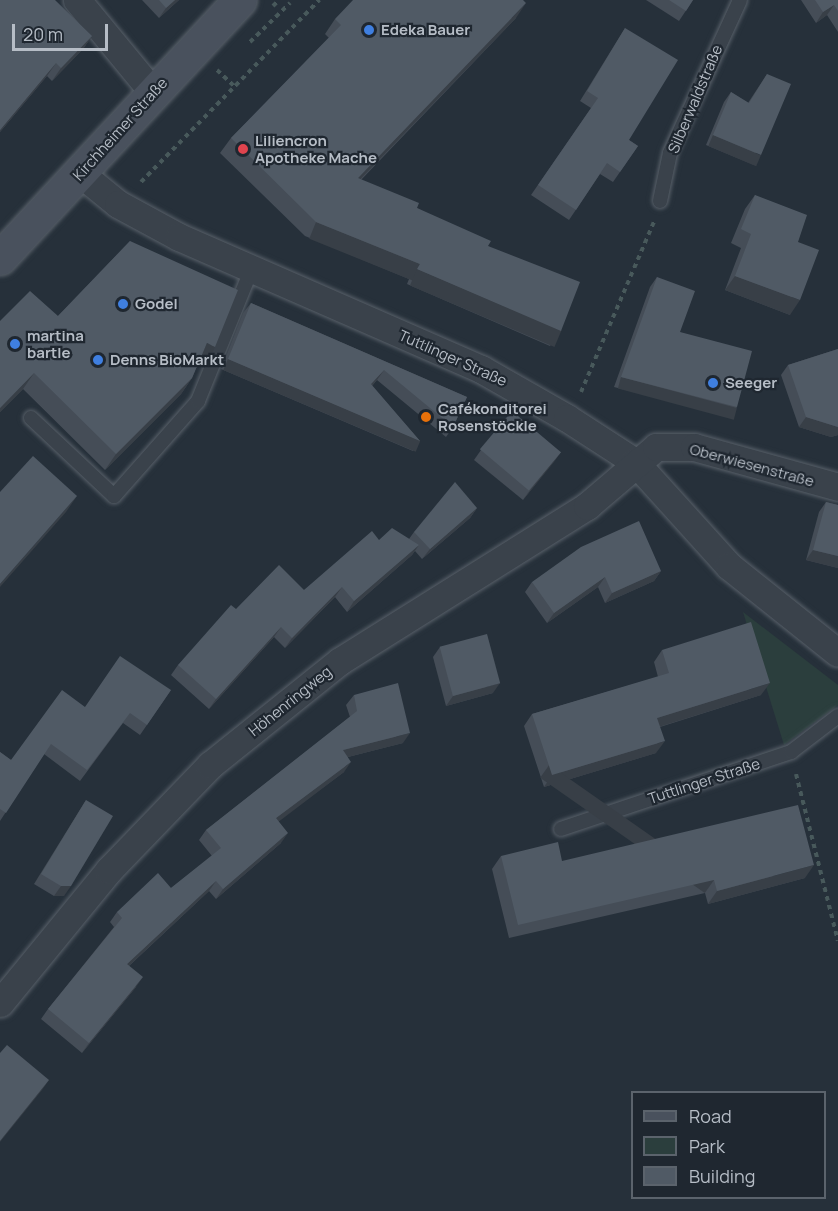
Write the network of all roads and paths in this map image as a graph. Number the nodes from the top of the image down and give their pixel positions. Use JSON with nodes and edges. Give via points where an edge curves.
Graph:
{"nodes":[{"id":1,"x":77,"y":0,"type":"edge"},
{"id":2,"x":240,"y":0,"type":"edge"},
{"id":3,"x":319,"y":0,"type":"edge"},
{"id":4,"x":740,"y":0,"type":"edge"},
{"id":5,"x":290,"y":3,"type":"dead end"},
{"id":6,"x":248,"y":44,"type":"dead end"},
{"id":7,"x":152,"y":91,"type":"junction"},
{"id":8,"x":80,"y":173,"type":"junction"},
{"id":9,"x":660,"y":201,"type":"joint"},
{"id":10,"x":118,"y":204,"type":"junction"},
{"id":11,"x":0,"y":258,"type":"edge"},
{"id":12,"x":252,"y":268,"type":"junction"},
{"id":13,"x":31,"y":418,"type":"dead end"},
{"id":14,"x":567,"y":418,"type":"junction"},
{"id":15,"x":635,"y":462,"type":"junction"},
{"id":16,"x":838,"y":488,"type":"edge"},
{"id":17,"x":838,"y":653,"type":"edge"},
{"id":18,"x":838,"y":716,"type":"edge"},
{"id":19,"x":791,"y":752,"type":"junction"},
{"id":20,"x":561,"y":829,"type":"dead end"},
{"id":21,"x":838,"y":941,"type":"edge"},
{"id":22,"x":0,"y":1003,"type":"edge"}],
"edges":[{"from":1,"to":7,"type":"street"},
{"from":2,"to":7,"type":"main road","name":"Kirchheimer Straße"},
{"from":3,"to":10,"type":"path"},
{"from":4,"to":9,"type":"lane","name":"Silberwaldstraße","via":[[670,153]]},
{"from":5,"to":6,"type":"path"},
{"from":7,"to":8,"type":"main road","name":"Kirchheimer Straße"},
{"from":8,"to":10,"type":"street","name":"Tuttlinger Straße"},
{"from":8,"to":11,"type":"main road","name":"Kirchheimer Straße"},
{"from":9,"to":14,"type":"path"},
{"from":10,"to":12,"type":"street","name":"Tuttlinger Straße"},
{"from":12,"to":13,"type":"lane","via":[[198,401],[114,496]]},
{"from":12,"to":14,"type":"street","name":"Tuttlinger Straße","via":[[481,369]]},
{"from":14,"to":15,"type":"street","name":"Tuttlinger Straße"},
{"from":15,"to":16,"type":"street","name":"Oberwiesenstraße","via":[[656,447],[694,447]]},
{"from":15,"to":17,"type":"street","name":"Tuttlinger Straße","via":[[729,566]]},
{"from":15,"to":22,"type":"street","name":"Höhenringweg","via":[[577,512],[340,661],[210,765],[109,870]]},
{"from":18,"to":19,"type":"lane","name":"Tuttlinger Straße"},
{"from":19,"to":20,"type":"lane","name":"Tuttlinger Straße"},
{"from":19,"to":21,"type":"path"}]}
